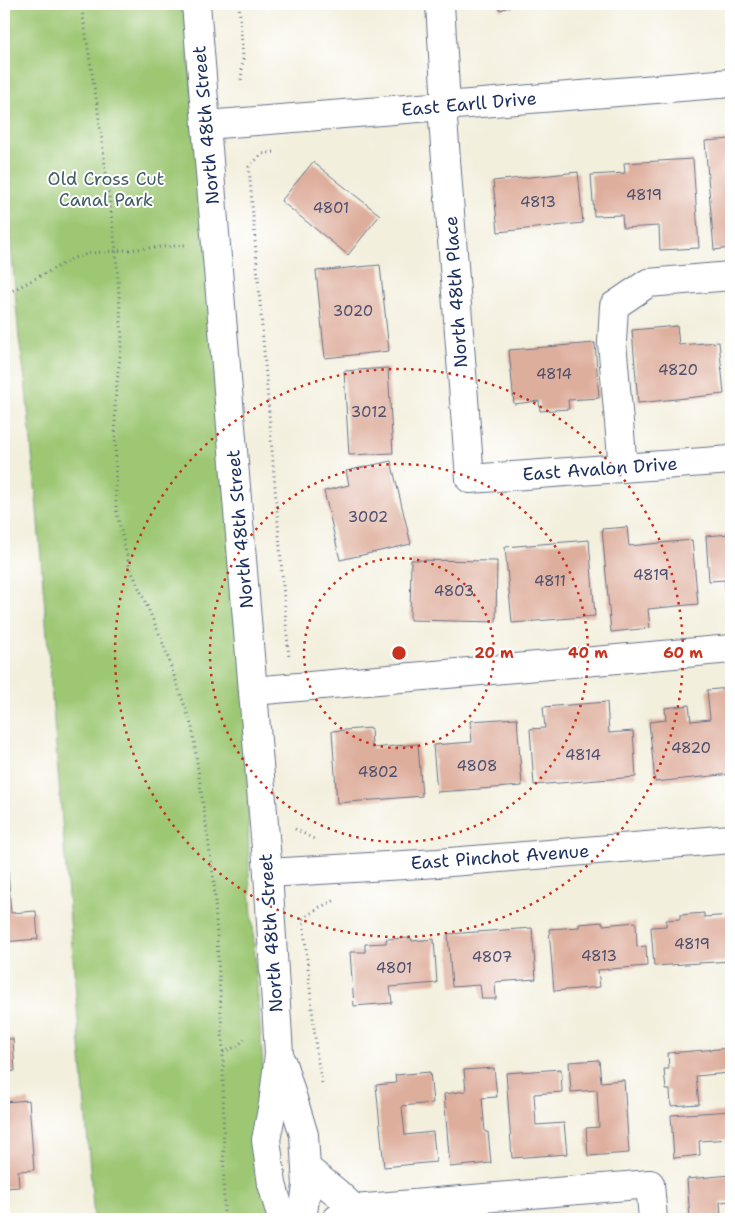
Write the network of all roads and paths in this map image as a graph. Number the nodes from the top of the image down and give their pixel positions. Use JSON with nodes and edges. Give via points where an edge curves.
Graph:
{"nodes":[{"id":1,"x":81,"y":4,"type":"edge"},
{"id":2,"x":196,"y":4,"type":"edge"},
{"id":3,"x":239,"y":4,"type":"edge"},
{"id":4,"x":440,"y":4,"type":"edge"},
{"id":5,"x":241,"y":81,"type":"dead end"},
{"id":6,"x":731,"y":82,"type":"edge"},
{"id":7,"x":444,"y":106,"type":"junction"},
{"id":8,"x":206,"y":125,"type":"junction"},
{"id":9,"x":279,"y":151,"type":"dead end"},
{"id":10,"x":216,"y":243,"type":"junction"},
{"id":11,"x":116,"y":251,"type":"junction"},
{"id":12,"x":731,"y":276,"type":"edge"},
{"id":13,"x":4,"y":295,"type":"edge"},
{"id":14,"x":731,"y":460,"type":"edge"},
{"id":15,"x":623,"y":468,"type":"junction"},
{"id":16,"x":470,"y":479,"type":"joint"},
{"id":17,"x":731,"y":649,"type":"edge"},
{"id":18,"x":289,"y":663,"type":"dead end"},
{"id":19,"x":253,"y":691,"type":"junction"},
{"id":20,"x":731,"y":839,"type":"edge"},
{"id":21,"x":268,"y":873,"type":"junction"},
{"id":22,"x":344,"y":897,"type":"dead end"},
{"id":23,"x":279,"y":1054,"type":"junction"},
{"id":24,"x":322,"y":1084,"type":"dead end"},
{"id":25,"x":306,"y":1168,"type":"junction"},
{"id":26,"x":496,"y":1208,"type":"edge"},
{"id":27,"x":346,"y":1214,"type":"edge"},
{"id":28,"x":224,"y":1219,"type":"edge"},
{"id":29,"x":282,"y":1219,"type":"edge"},
{"id":30,"x":302,"y":1219,"type":"edge"},
{"id":31,"x":653,"y":1219,"type":"edge"}],
"edges":[{"from":1,"to":11,"type":"path"},
{"from":2,"to":8,"type":"street","name":"North 48th Street"},
{"from":3,"to":5,"type":"path","via":[[243,57]]},
{"from":4,"to":7,"type":"street","name":"North 48th Place"},
{"from":6,"to":7,"type":"street","name":"East Earll Drive"},
{"from":7,"to":8,"type":"street","name":"East Earll Drive"},
{"from":7,"to":16,"type":"street","name":"North 48th Place"},
{"from":8,"to":10,"type":"street","name":"North 48th Street"},
{"from":9,"to":18,"type":"path","via":[[262,154],[249,167]]},
{"from":10,"to":11,"type":"path"},
{"from":10,"to":19,"type":"street","name":"North 48th Street"},
{"from":11,"to":13,"type":"path","via":[[74,258]]},
{"from":11,"to":28,"type":"path","via":[[122,338],[115,401],[116,509],[129,565],[161,638],[192,727],[214,881],[223,1052]]},
{"from":12,"to":15,"type":"street","via":[[648,283],[614,306],[612,342]]},
{"from":14,"to":15,"type":"street","name":"East Avalon Drive"},
{"from":15,"to":16,"type":"street","name":"East Avalon Drive"},
{"from":17,"to":19,"type":"street"},
{"from":19,"to":21,"type":"street","name":"North 48th Street"},
{"from":20,"to":21,"type":"street","name":"East Pinchot Avenue"},
{"from":21,"to":23,"type":"street","name":"North 48th Street"},
{"from":22,"to":24,"type":"path","via":[[320,907],[304,919]]},
{"from":23,"to":25,"type":"street","name":"North 48th Street","via":[[304,1135]]},
{"from":23,"to":29,"type":"street","name":"North 48th Street","via":[[266,1140],[272,1184]]},
{"from":25,"to":27,"type":"street","via":[[337,1193]]},
{"from":25,"to":30,"type":"street","name":"North 48th Street"},
{"from":26,"to":27,"type":"street"},
{"from":26,"to":31,"type":"street","via":[[650,1184]]}]}
